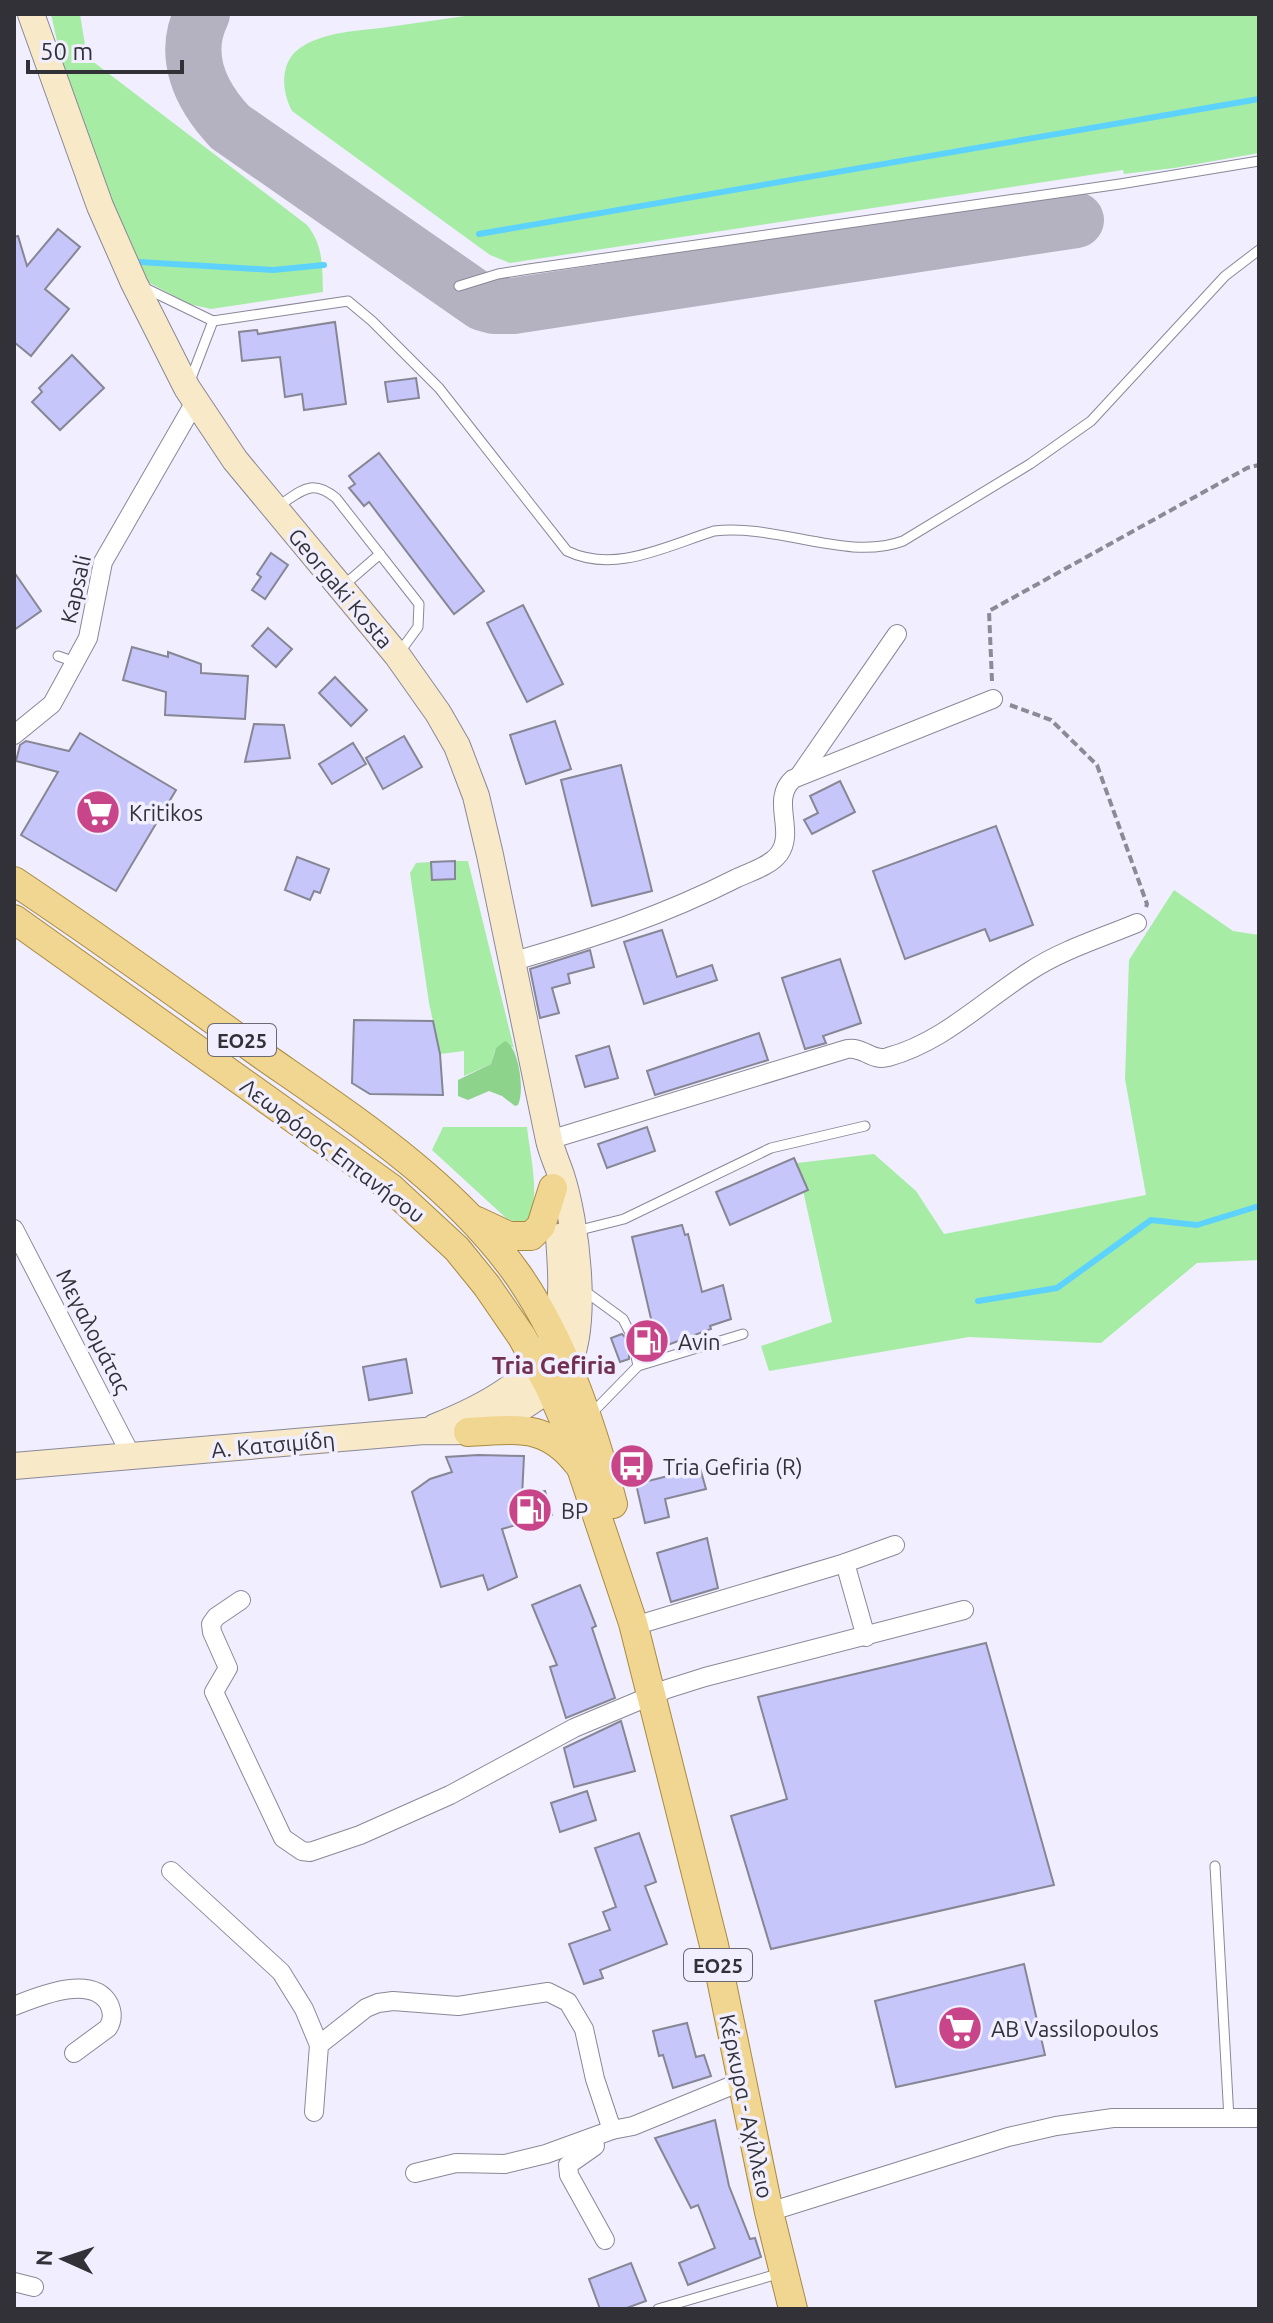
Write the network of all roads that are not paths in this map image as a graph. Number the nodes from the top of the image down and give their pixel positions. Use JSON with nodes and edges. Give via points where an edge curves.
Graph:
{"nodes":[{"id":1,"x":31,"y":14,"type":"edge"},
{"id":2,"x":37,"y":14,"type":"edge"},
{"id":3,"x":44,"y":51,"type":"junction"},
{"id":4,"x":1259,"y":161,"type":"edge"},
{"id":5,"x":1259,"y":250,"type":"edge"},
{"id":6,"x":134,"y":283,"type":"junction"},
{"id":7,"x":459,"y":286,"type":"dead end"},
{"id":8,"x":213,"y":321,"type":"junction"},
{"id":9,"x":191,"y":395,"type":"junction"},
{"id":10,"x":275,"y":508,"type":"junction"},
{"id":11,"x":380,"y":554,"type":"junction"},
{"id":12,"x":341,"y":588,"type":"junction"},
{"id":13,"x":897,"y":634,"type":"dead end"},
{"id":14,"x":397,"y":655,"type":"junction"},
{"id":15,"x":993,"y":699,"type":"road end"},
{"id":16,"x":14,"y":735,"type":"edge"},
{"id":17,"x":799,"y":776,"type":"junction"},
{"id":18,"x":14,"y":881,"type":"edge"},
{"id":19,"x":14,"y":919,"type":"edge"},
{"id":20,"x":1137,"y":923,"type":"road end"},
{"id":21,"x":514,"y":961,"type":"junction"},
{"id":22,"x":865,"y":1126,"type":"dead end"},
{"id":23,"x":551,"y":1148,"type":"junction"},
{"id":24,"x":553,"y":1188,"type":"junction"},
{"id":25,"x":461,"y":1209,"type":"junction"},
{"id":26,"x":14,"y":1229,"type":"edge"},
{"id":27,"x":573,"y":1232,"type":"junction"},
{"id":28,"x":579,"y":1287,"type":"junction"},
{"id":29,"x":629,"y":1331,"type":"dead end"},
{"id":30,"x":743,"y":1334,"type":"dead end"},
{"id":31,"x":553,"y":1338,"type":"junction"},
{"id":32,"x":528,"y":1371,"type":"junction"},
{"id":33,"x":559,"y":1378,"type":"junction"},
{"id":34,"x":587,"y":1419,"type":"junction"},
{"id":35,"x":424,"y":1431,"type":"junction"},
{"id":36,"x":468,"y":1432,"type":"junction"},
{"id":37,"x":131,"y":1455,"type":"junction"},
{"id":38,"x":14,"y":1466,"type":"edge"},
{"id":39,"x":584,"y":1471,"type":"junction"},
{"id":40,"x":895,"y":1545,"type":"dead end"},
{"id":41,"x":845,"y":1563,"type":"junction"},
{"id":42,"x":241,"y":1600,"type":"dead end"},
{"id":43,"x":964,"y":1610,"type":"dead end"},
{"id":44,"x":634,"y":1624,"type":"junction"},
{"id":45,"x":866,"y":1637,"type":"junction"},
{"id":46,"x":652,"y":1695,"type":"junction"},
{"id":47,"x":1215,"y":1866,"type":"dead end"},
{"id":48,"x":171,"y":1871,"type":"dead end"},
{"id":49,"x":14,"y":2006,"type":"edge"},
{"id":50,"x":319,"y":2045,"type":"junction"},
{"id":51,"x":74,"y":2053,"type":"dead end"},
{"id":52,"x":743,"y":2081,"type":"junction"},
{"id":53,"x":314,"y":2112,"type":"dead end"},
{"id":54,"x":1259,"y":2118,"type":"edge"},
{"id":55,"x":1229,"y":2119,"type":"junction"},
{"id":56,"x":633,"y":2126,"type":"junction"},
{"id":57,"x":612,"y":2130,"type":"junction"},
{"id":58,"x":415,"y":2173,"type":"dead end"},
{"id":59,"x":769,"y":2212,"type":"junction"},
{"id":60,"x":605,"y":2240,"type":"dead end"},
{"id":61,"x":783,"y":2272,"type":"junction"},
{"id":62,"x":14,"y":2282,"type":"edge"},
{"id":63,"x":34,"y":2287,"type":"dead end"},
{"id":64,"x":658,"y":2309,"type":"edge"},
{"id":65,"x":793,"y":2309,"type":"edge"}],
"edges":[{"from":1,"to":3,"type":"main road","name":"Georgaki Kosta"},
{"from":2,"to":3,"type":"main road","name":"Georgaki Kosta"},
{"from":3,"to":6,"type":"main road","name":"Georgaki Kosta"},
{"from":4,"to":7,"type":"lane","via":[[498,274]]},
{"from":5,"to":8,"type":"lane","via":[[1225,276],[1091,421],[903,541],[864,548],[730,529],[624,560],[582,559],[554,538],[439,388],[348,301]]},
{"from":6,"to":8,"type":"lane"},
{"from":6,"to":9,"type":"main road","name":"Georgaki Kosta"},
{"from":8,"to":9,"type":"lane"},
{"from":9,"to":10,"type":"main road","name":"Georgaki Kosta"},
{"from":9,"to":16,"type":"street","name":"Kapsali","via":[[103,562],[90,630],[66,659],[52,704]]},
{"from":10,"to":11,"type":"lane","via":[[306,488],[324,489]]},
{"from":10,"to":12,"type":"main road","name":"Georgaki Kosta"},
{"from":11,"to":12,"type":"lane"},
{"from":11,"to":14,"type":"lane","via":[[419,604],[418,627]]},
{"from":12,"to":14,"type":"main road","name":"Georgaki Kosta"},
{"from":13,"to":17,"type":"street"},
{"from":14,"to":21,"type":"main road","name":"Georgaki Kosta","via":[[457,746],[476,796]]},
{"from":15,"to":17,"type":"street"},
{"from":17,"to":21,"type":"street","via":[[784,790],[784,843],[772,860],[608,935]]},
{"from":18,"to":25,"type":"main road","name":"Λεωφόρος Επτανήσου","number":"ΕΟ25","via":[[361,1124]]},
{"from":19,"to":32,"type":"main road","name":"Λεωφόρος Επτανήσου","number":"ΕΟ25","via":[[391,1188],[457,1249],[487,1286],[522,1337]]},
{"from":20,"to":23,"type":"street","via":[[1031,970],[947,1030],[888,1057],[847,1049]]},
{"from":21,"to":23,"type":"main road","name":"Georgaki Kosta"},
{"from":22,"to":27,"type":"lane","via":[[771,1148],[624,1219]]},
{"from":23,"to":24,"type":"main road","name":"Georgaki Kosta"},
{"from":23,"to":27,"type":"main road","name":"Georgaki Kosta"},
{"from":24,"to":25,"type":"main road","via":[[541,1226],[525,1237],[495,1231]]},
{"from":24,"to":31,"type":"main road","name":"Georgaki Kosta","via":[[561,1289]]},
{"from":25,"to":31,"type":"main road","name":"Λεωφόρος Επτανήσου","number":"ΕΟ25","via":[[518,1276]]},
{"from":26,"to":37,"type":"street","name":"Μεγαλομάτας"},
{"from":27,"to":28,"type":"main road","name":"Georgaki Kosta"},
{"from":28,"to":29,"type":"lane","via":[[623,1319]]},
{"from":28,"to":33,"type":"main road","name":"Georgaki Kosta","via":[[576,1323]]},
{"from":30,"to":34,"type":"lane","via":[[637,1361]]},
{"from":31,"to":32,"type":"main road"},
{"from":31,"to":33,"type":"main road","name":"Κέρκυρα - Αχίλλειο","number":"ΕΟ25"},
{"from":32,"to":33,"type":"main road","name":"Κέρκυρα - Αχίλλειο","number":"ΕΟ25"},
{"from":32,"to":35,"type":"main road","name":"Α. Κατσιμίδη","via":[[482,1407]]},
{"from":33,"to":34,"type":"main road","name":"Κέρκυρα - Αχίλλειο","number":"ΕΟ25"},
{"from":33,"to":36,"type":"main road","via":[[492,1425]]},
{"from":33,"to":39,"type":"main road","name":"Κέρκυρα - Αχίλλειο","number":"ΕΟ25"},
{"from":34,"to":44,"type":"main road","name":"Κέρκυρα - Αχίλλειο","number":"ΕΟ25","via":[[626,1560]]},
{"from":35,"to":36,"type":"main road"},
{"from":35,"to":37,"type":"main road","name":"Α. Κατσιμίδη"},
{"from":36,"to":39,"type":"main road","via":[[535,1432],[559,1442]]},
{"from":37,"to":38,"type":"main road","name":"Α. Κατσιμίδη"},
{"from":39,"to":44,"type":"main road","name":"Κέρκυρα - Αχίλλειο","number":"ΕΟ25"},
{"from":40,"to":41,"type":"street"},
{"from":41,"to":44,"type":"street"},
{"from":41,"to":45,"type":"street"},
{"from":42,"to":46,"type":"street","via":[[211,1624],[228,1668],[214,1692],[283,1838],[302,1851],[323,1848],[409,1813],[574,1728]]},
{"from":43,"to":45,"type":"street"},
{"from":44,"to":46,"type":"main road","name":"Κέρκυρα - Αχίλλειο","number":"ΕΟ25"},
{"from":45,"to":46,"type":"street"},
{"from":46,"to":52,"type":"main road","name":"Κέρκυρα - Αχίλλειο","number":"ΕΟ25"},
{"from":47,"to":55,"type":"lane"},
{"from":48,"to":50,"type":"street","via":[[281,1972]]},
{"from":49,"to":51,"type":"street","via":[[63,1989],[103,1996],[112,2022]]},
{"from":50,"to":53,"type":"street"},
{"from":50,"to":57,"type":"street","via":[[378,2003],[458,2006],[548,1992],[568,2002],[584,2029]]},
{"from":52,"to":56,"type":"street"},
{"from":52,"to":59,"type":"main road","name":"Κέρκυρα - Αχίλλειο","number":"ΕΟ25"},
{"from":54,"to":55,"type":"street"},
{"from":55,"to":59,"type":"street","via":[[1113,2118],[1044,2128]]},
{"from":56,"to":57,"type":"street"},
{"from":56,"to":60,"type":"street","via":[[568,2165]]},
{"from":57,"to":58,"type":"street","via":[[505,2164],[456,2163]]},
{"from":59,"to":61,"type":"main road","name":"Κέρκυρα - Αχίλλειο","number":"ΕΟ25"},
{"from":61,"to":64,"type":"lane"},
{"from":61,"to":65,"type":"main road","name":"Κέρκυρα - Αχίλλειο","number":"ΕΟ25"},
{"from":62,"to":63,"type":"street"}]}
